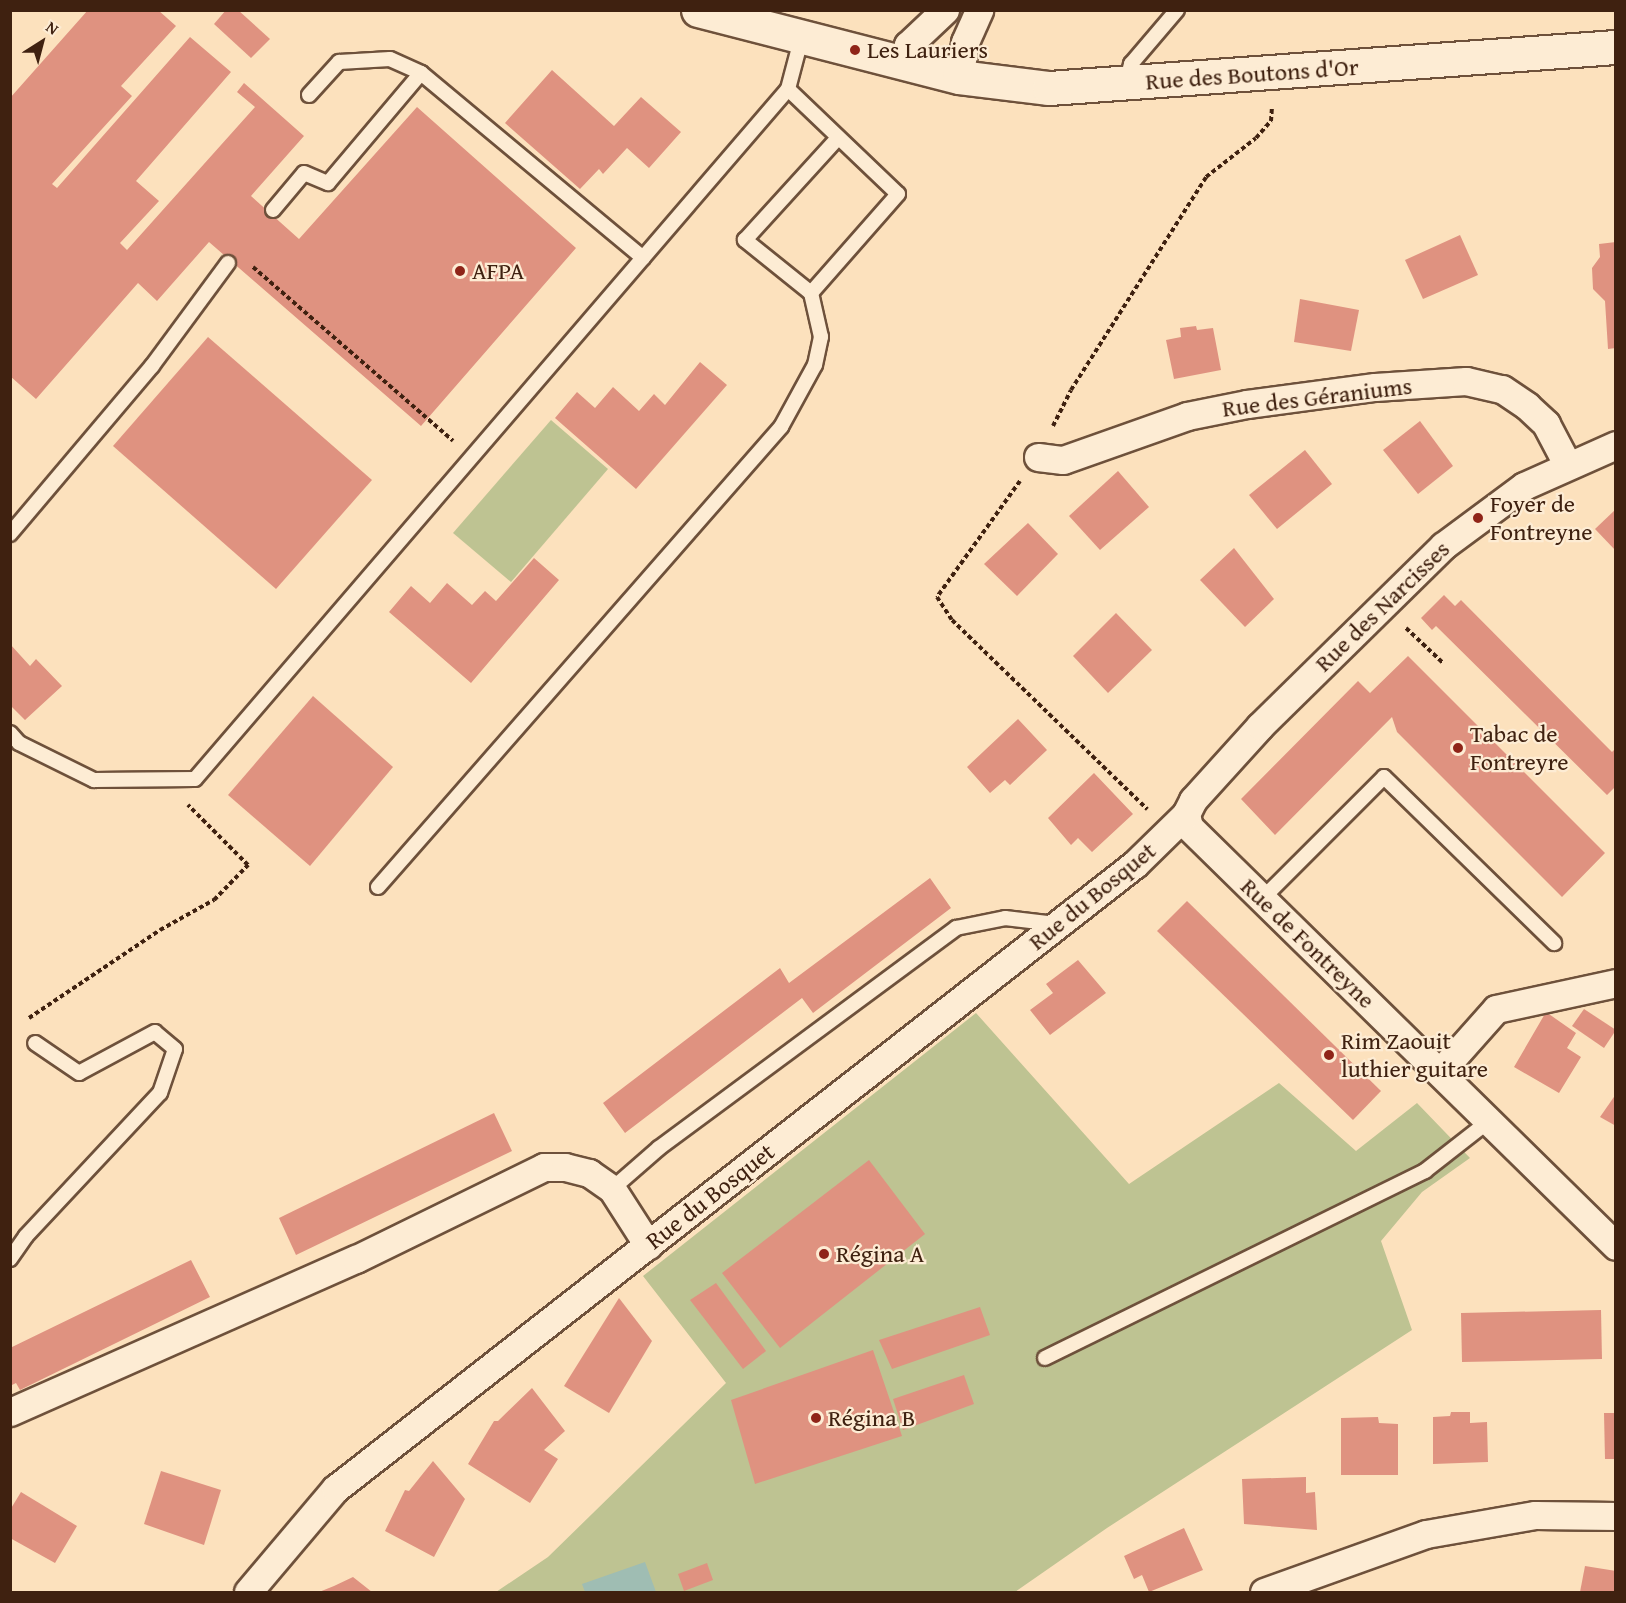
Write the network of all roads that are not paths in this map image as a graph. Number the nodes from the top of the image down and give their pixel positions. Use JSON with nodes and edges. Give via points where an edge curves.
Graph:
{"nodes":[{"id":1,"x":698,"y":10,"type":"edge"},
{"id":2,"x":945,"y":10,"type":"edge"},
{"id":3,"x":979,"y":10,"type":"edge"},
{"id":4,"x":1177,"y":10,"type":"edge"},
{"id":5,"x":802,"y":36,"type":"junction"},
{"id":6,"x":1616,"y":47,"type":"edge"},
{"id":7,"x":903,"y":62,"type":"junction"},
{"id":8,"x":421,"y":73,"type":"junction"},
{"id":9,"x":958,"y":77,"type":"junction"},
{"id":10,"x":1126,"y":83,"type":"junction"},
{"id":11,"x":788,"y":89,"type":"junction"},
{"id":12,"x":309,"y":95,"type":"dead end"},
{"id":13,"x":837,"y":139,"type":"junction"},
{"id":14,"x":273,"y":210,"type":"dead end"},
{"id":15,"x":643,"y":258,"type":"junction"},
{"id":16,"x":228,"y":263,"type":"dead end"},
{"id":17,"x":811,"y":293,"type":"junction"},
{"id":18,"x":1616,"y":445,"type":"edge"},
{"id":19,"x":1038,"y":457,"type":"dead end"},
{"id":20,"x":1567,"y":464,"type":"junction"},
{"id":21,"x":10,"y":534,"type":"edge"},
{"id":22,"x":10,"y":733,"type":"edge"},
{"id":23,"x":1186,"y":814,"type":"junction"},
{"id":24,"x":378,"y":887,"type":"dead end"},
{"id":25,"x":1263,"y":898,"type":"junction"},
{"id":26,"x":1058,"y":925,"type":"junction"},
{"id":27,"x":1554,"y":943,"type":"dead end"},
{"id":28,"x":1616,"y":983,"type":"edge"},
{"id":29,"x":35,"y":1043,"type":"road end"},
{"id":30,"x":1440,"y":1072,"type":"junction"},
{"id":31,"x":1489,"y":1120,"type":"junction"},
{"id":32,"x":612,"y":1190,"type":"junction"},
{"id":33,"x":648,"y":1245,"type":"junction"},
{"id":34,"x":1616,"y":1246,"type":"edge"},
{"id":35,"x":10,"y":1259,"type":"edge"},
{"id":36,"x":1045,"y":1358,"type":"dead end"},
{"id":37,"x":10,"y":1412,"type":"edge"},
{"id":38,"x":1616,"y":1516,"type":"edge"},
{"id":39,"x":248,"y":1593,"type":"edge"},
{"id":40,"x":1264,"y":1593,"type":"edge"}],
"edges":[{"from":1,"to":5,"type":"main road","name":"Rue des Boutons d'Or"},
{"from":2,"to":7,"type":"street","via":[[908,45]]},
{"from":3,"to":9,"type":"street","via":[[965,42]]},
{"from":4,"to":10,"type":"lane","via":[[1141,49],[1131,64]]},
{"from":5,"to":7,"type":"main road","name":"Rue des Boutons d'Or"},
{"from":5,"to":11,"type":"lane"},
{"from":6,"to":10,"type":"main road","name":"Rue des Boutons d'Or"},
{"from":7,"to":9,"type":"main road","name":"Rue des Boutons d'Or"},
{"from":8,"to":12,"type":"lane","via":[[390,59],[339,62]]},
{"from":8,"to":14,"type":"lane","via":[[328,183],[304,173]]},
{"from":8,"to":15,"type":"lane"},
{"from":9,"to":10,"type":"main road","name":"Rue des Boutons d'Or","via":[[1049,88]]},
{"from":11,"to":13,"type":"lane"},
{"from":11,"to":15,"type":"lane"},
{"from":13,"to":17,"type":"lane","via":[[898,194]]},
{"from":13,"to":17,"type":"lane","via":[[745,240]]},
{"from":15,"to":22,"type":"lane","via":[[195,779],[94,780],[20,743]]},
{"from":16,"to":21,"type":"lane","via":[[152,366]]},
{"from":17,"to":24,"type":"lane","via":[[822,337],[815,365],[782,427]]},
{"from":18,"to":20,"type":"street","name":"Rue des Narcisses"},
{"from":19,"to":20,"type":"street","name":"Rue des Géraniums","via":[[1063,460],[1187,416],[1247,404],[1375,387],[1466,381],[1502,389],[1527,406],[1546,424]]},
{"from":20,"to":23,"type":"street","name":"Rue des Narcisses","via":[[1524,486],[1478,518],[1382,604],[1225,763]]},
{"from":23,"to":25,"type":"street","name":"Rue de Fontreyne","via":[[1189,827]]},
{"from":23,"to":26,"type":"street","name":"Rue du Bosquet","via":[[1135,864]]},
{"from":25,"to":27,"type":"lane","via":[[1384,777]]},
{"from":25,"to":30,"type":"street","name":"Rue de Fontreyne"},
{"from":26,"to":32,"type":"lane","via":[[1005,918],[956,928],[659,1148]]},
{"from":26,"to":33,"type":"street","name":"Rue du Bosquet"},
{"from":28,"to":30,"type":"street","via":[[1496,1009]]},
{"from":29,"to":35,"type":"lane","via":[[79,1073],[155,1032],[175,1049],[160,1093],[26,1236]]},
{"from":30,"to":31,"type":"street","name":"Rue de Fontreyne"},
{"from":31,"to":34,"type":"street","name":"Rue de Fontreyne"},
{"from":31,"to":36,"type":"lane","via":[[1425,1171]]},
{"from":32,"to":33,"type":"street"},
{"from":32,"to":37,"type":"street","via":[[589,1173],[544,1167],[356,1259]]},
{"from":33,"to":39,"type":"street","name":"Rue du Bosquet","via":[[335,1489]]},
{"from":38,"to":40,"type":"street","via":[[1535,1515],[1426,1534]]}]}
